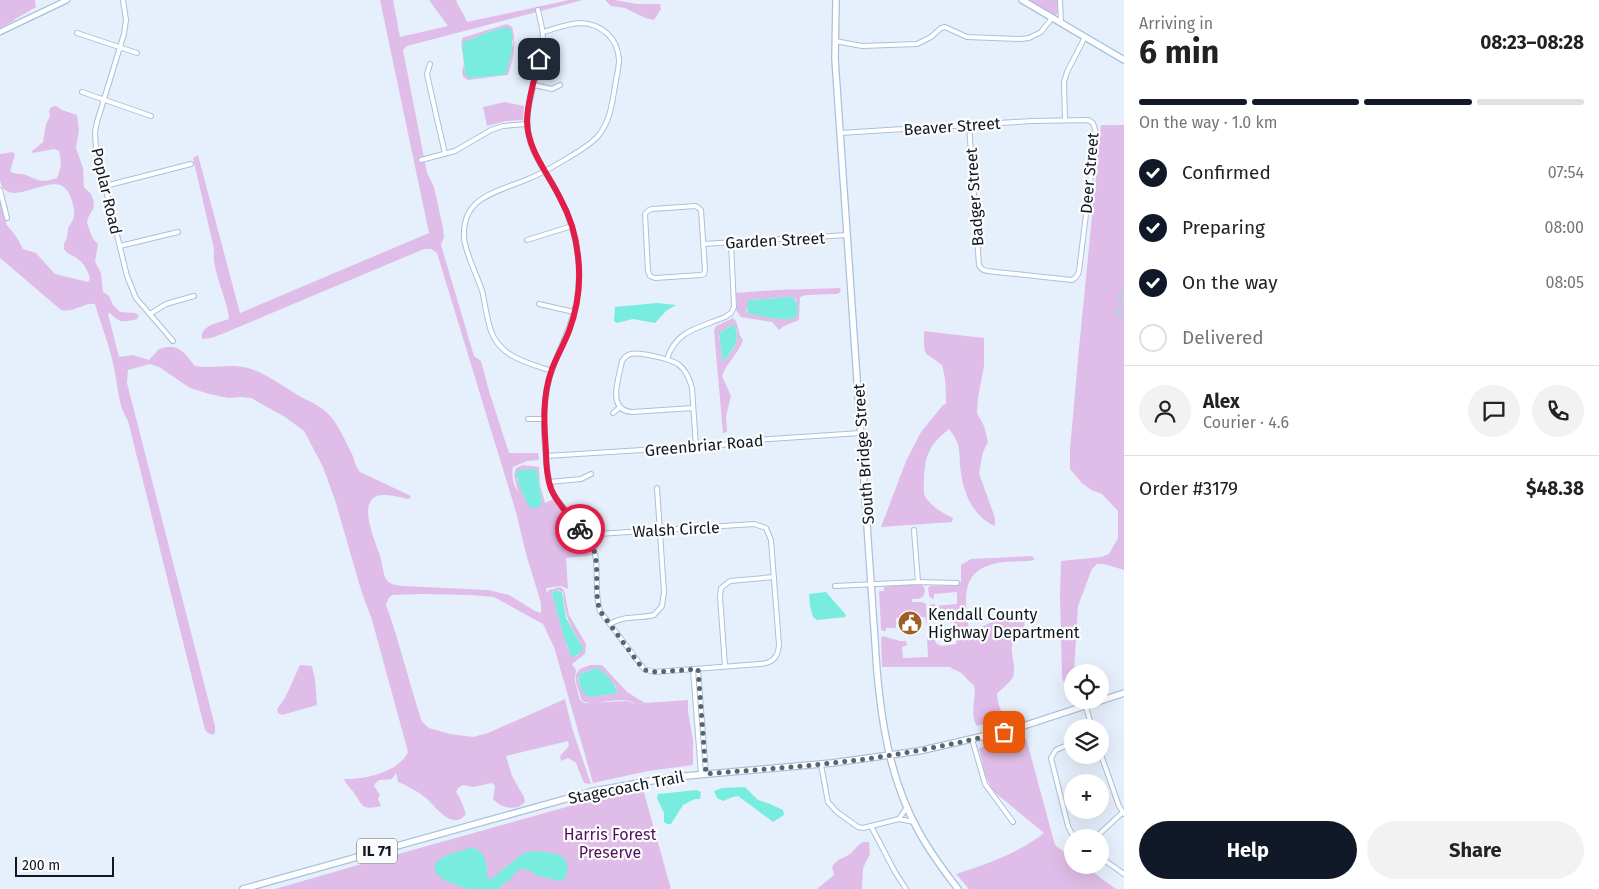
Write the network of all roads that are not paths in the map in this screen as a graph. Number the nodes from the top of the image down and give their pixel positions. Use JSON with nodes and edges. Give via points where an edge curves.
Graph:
{"nodes":[{"id":1,"x":67,"y":0,"type":"edge"},
{"id":2,"x":123,"y":0,"type":"edge"},
{"id":3,"x":836,"y":0,"type":"edge"},
{"id":4,"x":1022,"y":0,"type":"edge"},
{"id":5,"x":1060,"y":0,"type":"edge"},
{"id":6,"x":538,"y":10,"type":"dead end"},
{"id":7,"x":1052,"y":18,"type":"junction"},
{"id":8,"x":1061,"y":23,"type":"junction"},
{"id":9,"x":0,"y":32,"type":"edge"},
{"id":10,"x":542,"y":32,"type":"junction"},
{"id":11,"x":77,"y":33,"type":"dead end"},
{"id":12,"x":1085,"y":37,"type":"junction"},
{"id":13,"x":835,"y":41,"type":"junction"},
{"id":14,"x":120,"y":48,"type":"junction"},
{"id":15,"x":136,"y":53,"type":"dead end"},
{"id":16,"x":1124,"y":60,"type":"edge"},
{"id":17,"x":430,"y":64,"type":"dead end"},
{"id":18,"x":534,"y":85,"type":"junction"},
{"id":19,"x":560,"y":86,"type":"dead end"},
{"id":20,"x":82,"y":92,"type":"dead end"},
{"id":21,"x":103,"y":99,"type":"junction"},
{"id":22,"x":151,"y":116,"type":"dead end"},
{"id":23,"x":1065,"y":120,"type":"junction"},
{"id":24,"x":527,"y":124,"type":"junction"},
{"id":25,"x":969,"y":124,"type":"junction"},
{"id":26,"x":840,"y":133,"type":"junction"},
{"id":27,"x":581,"y":149,"type":"junction"},
{"id":28,"x":445,"y":154,"type":"junction"},
{"id":29,"x":584,"y":154,"type":"dead end"},
{"id":30,"x":421,"y":160,"type":"dead end"},
{"id":31,"x":191,"y":164,"type":"dead end"},
{"id":32,"x":545,"y":170,"type":"junction"},
{"id":33,"x":105,"y":186,"type":"junction"},
{"id":34,"x":0,"y":190,"type":"edge"},
{"id":35,"x":7,"y":218,"type":"dead end"},
{"id":36,"x":572,"y":226,"type":"junction"},
{"id":37,"x":178,"y":232,"type":"dead end"},
{"id":38,"x":847,"y":235,"type":"junction"},
{"id":39,"x":527,"y":240,"type":"dead end"},
{"id":40,"x":731,"y":242,"type":"junction"},
{"id":41,"x":703,"y":244,"type":"junction"},
{"id":42,"x":120,"y":246,"type":"junction"},
{"id":43,"x":981,"y":269,"type":"joint"},
{"id":44,"x":194,"y":296,"type":"dead end"},
{"id":45,"x":539,"y":304,"type":"dead end"},
{"id":46,"x":574,"y":312,"type":"junction"},
{"id":47,"x":150,"y":314,"type":"junction"},
{"id":48,"x":172,"y":341,"type":"dead end"},
{"id":49,"x":667,"y":359,"type":"junction"},
{"id":50,"x":552,"y":371,"type":"junction"},
{"id":51,"x":620,"y":408,"type":"junction"},
{"id":52,"x":693,"y":408,"type":"junction"},
{"id":53,"x":613,"y":413,"type":"dead end"},
{"id":54,"x":528,"y":419,"type":"dead end"},
{"id":55,"x":544,"y":419,"type":"junction"},
{"id":56,"x":862,"y":433,"type":"junction"},
{"id":57,"x":696,"y":447,"type":"junction"},
{"id":58,"x":546,"y":456,"type":"junction"},
{"id":59,"x":590,"y":474,"type":"dead end"},
{"id":60,"x":549,"y":482,"type":"junction"},
{"id":61,"x":657,"y":488,"type":"dead end"},
{"id":62,"x":660,"y":530,"type":"junction"},
{"id":63,"x":914,"y":530,"type":"dead end"},
{"id":64,"x":587,"y":537,"type":"junction"},
{"id":65,"x":774,"y":577,"type":"junction"},
{"id":66,"x":918,"y":582,"type":"junction"},
{"id":67,"x":872,"y":583,"type":"junction"},
{"id":68,"x":957,"y":583,"type":"dead end"},
{"id":69,"x":835,"y":586,"type":"dead end"},
{"id":70,"x":610,"y":624,"type":"junction"},
{"id":71,"x":725,"y":666,"type":"junction"},
{"id":72,"x":693,"y":669,"type":"junction"},
{"id":73,"x":698,"y":669,"type":"junction"},
{"id":74,"x":1124,"y":694,"type":"edge"},
{"id":75,"x":1109,"y":699,"type":"edge"},
{"id":76,"x":1077,"y":709,"type":"edge"},
{"id":77,"x":700,"y":736,"type":"junction"},
{"id":78,"x":972,"y":739,"type":"junction"},
{"id":79,"x":1064,"y":746,"type":"edge"},
{"id":80,"x":889,"y":756,"type":"junction"},
{"id":81,"x":1104,"y":764,"type":"edge"},
{"id":82,"x":821,"y":765,"type":"junction"},
{"id":83,"x":704,"y":774,"type":"junction"},
{"id":84,"x":907,"y":807,"type":"junction"},
{"id":85,"x":1123,"y":814,"type":"edge"},
{"id":86,"x":899,"y":819,"type":"junction"},
{"id":87,"x":914,"y":822,"type":"junction"},
{"id":88,"x":1012,"y":822,"type":"dead end"},
{"id":89,"x":871,"y":826,"type":"junction"},
{"id":90,"x":1070,"y":829,"type":"edge"},
{"id":91,"x":1105,"y":829,"type":"edge"},
{"id":92,"x":1109,"y":863,"type":"edge"},
{"id":93,"x":1123,"y":872,"type":"edge"},
{"id":94,"x":243,"y":889,"type":"edge"},
{"id":95,"x":906,"y":889,"type":"edge"},
{"id":96,"x":958,"y":889,"type":"edge"}],
"edges":[{"from":1,"to":9,"type":"street"},
{"from":2,"to":14,"type":"street","name":"Poplar Road","via":[[126,20]]},
{"from":3,"to":13,"type":"main road","name":"South Bridge Street"},
{"from":4,"to":7,"type":"main road"},
{"from":5,"to":8,"type":"street"},
{"from":6,"to":10,"type":"street"},
{"from":7,"to":8,"type":"main road"},
{"from":7,"to":13,"type":"street","via":[[1044,30],[1029,38],[967,37],[945,27],[917,44],[862,46]]},
{"from":8,"to":12,"type":"main road"},
{"from":10,"to":18,"type":"street"},
{"from":10,"to":27,"type":"street","via":[[588,24],[605,31],[616,47],[618,65],[608,121],[598,137]]},
{"from":11,"to":14,"type":"street"},
{"from":12,"to":16,"type":"main road"},
{"from":12,"to":23,"type":"street","name":"Deer Street","via":[[1066,77]]},
{"from":13,"to":26,"type":"main road","name":"South Bridge Street"},
{"from":14,"to":15,"type":"street"},
{"from":14,"to":21,"type":"street","name":"Poplar Road"},
{"from":17,"to":28,"type":"street","via":[[428,80]]},
{"from":18,"to":19,"type":"street","via":[[552,89]]},
{"from":18,"to":24,"type":"street"},
{"from":20,"to":21,"type":"street"},
{"from":21,"to":22,"type":"street"},
{"from":21,"to":33,"type":"street","name":"Poplar Road","via":[[95,132]]},
{"from":23,"to":25,"type":"street","name":"Beaver Street"},
{"from":23,"to":43,"type":"street","name":"Deer Street","via":[[1088,120],[1093,123],[1096,133],[1078,276],[1072,280]]},
{"from":24,"to":28,"type":"street","via":[[491,130]]},
{"from":24,"to":32,"type":"street","via":[[531,145]]},
{"from":25,"to":26,"type":"street","name":"Beaver Street"},
{"from":25,"to":43,"type":"street","name":"Badger Street"},
{"from":26,"to":38,"type":"main road","name":"South Bridge Street"},
{"from":27,"to":29,"type":"street"},
{"from":27,"to":32,"type":"street"},
{"from":28,"to":30,"type":"street"},
{"from":31,"to":33,"type":"street"},
{"from":32,"to":36,"type":"street"},
{"from":32,"to":50,"type":"street","via":[[490,193],[466,210],[464,240],[498,345],[509,354]]},
{"from":33,"to":42,"type":"street","name":"Poplar Road"},
{"from":34,"to":35,"type":"street"},
{"from":36,"to":39,"type":"street"},
{"from":36,"to":46,"type":"street","via":[[579,270]]},
{"from":37,"to":42,"type":"street"},
{"from":38,"to":40,"type":"street","name":"Garden Street"},
{"from":38,"to":56,"type":"main road","name":"South Bridge Street"},
{"from":40,"to":41,"type":"street","name":"Garden Street"},
{"from":40,"to":49,"type":"street","via":[[734,307],[731,313],[676,339]]},
{"from":41,"to":41,"type":"street","via":[[699,207],[652,209],[644,214],[648,271],[652,278],[704,274]]},
{"from":42,"to":47,"type":"street","name":"Poplar Road","via":[[131,288]]},
{"from":44,"to":47,"type":"street","via":[[166,304]]},
{"from":45,"to":46,"type":"street"},
{"from":46,"to":50,"type":"street"},
{"from":47,"to":48,"type":"street","name":"Poplar Road"},
{"from":49,"to":51,"type":"street","via":[[626,354],[616,396]]},
{"from":49,"to":52,"type":"street","via":[[678,364],[688,375]]},
{"from":50,"to":55,"type":"street"},
{"from":51,"to":52,"type":"street","via":[[632,412]]},
{"from":51,"to":53,"type":"street"},
{"from":52,"to":57,"type":"street"},
{"from":54,"to":55,"type":"street"},
{"from":55,"to":58,"type":"street"},
{"from":56,"to":57,"type":"street","name":"Greenbriar Road"},
{"from":56,"to":67,"type":"main road","name":"South Bridge Street"},
{"from":57,"to":58,"type":"street","name":"Greenbriar Road"},
{"from":58,"to":60,"type":"street"},
{"from":59,"to":60,"type":"street","via":[[581,479]]},
{"from":60,"to":64,"type":"street","via":[[555,497]]},
{"from":61,"to":62,"type":"street"},
{"from":62,"to":64,"type":"street","name":"Walsh Circle"},
{"from":62,"to":65,"type":"street","name":"Walsh Circle","via":[[754,524],[766,527],[771,540]]},
{"from":62,"to":70,"type":"street","via":[[664,596],[661,611]]},
{"from":63,"to":66,"type":"street"},
{"from":64,"to":70,"type":"street","via":[[595,554],[597,602]]},
{"from":65,"to":71,"type":"street","via":[[722,584]]},
{"from":65,"to":71,"type":"street","name":"Walsh Circle","via":[[779,645],[777,660]]},
{"from":66,"to":67,"type":"street"},
{"from":66,"to":68,"type":"street"},
{"from":67,"to":69,"type":"street"},
{"from":67,"to":80,"type":"main road","name":"South Bridge Street","via":[[880,706]]},
{"from":70,"to":72,"type":"street","name":"Walsh Circle","via":[[646,671]]},
{"from":71,"to":73,"type":"street","name":"Walsh Circle"},
{"from":72,"to":73,"type":"street","name":"Walsh Circle"},
{"from":72,"to":77,"type":"street"},
{"from":73,"to":77,"type":"street"},
{"from":74,"to":75,"type":"main road","name":"Stagecoach Trail","number":"IL 71"},
{"from":76,"to":78,"type":"main road","name":"Stagecoach Trail","number":"IL 71"},
{"from":77,"to":83,"type":"street"},
{"from":78,"to":80,"type":"main road","name":"Stagecoach Trail","number":"IL 71"},
{"from":78,"to":88,"type":"street","via":[[986,784]]},
{"from":79,"to":90,"type":"street","via":[[1056,750],[1051,758]]},
{"from":80,"to":82,"type":"main road","name":"Stagecoach Trail","number":"IL 71"},
{"from":80,"to":84,"type":"main road","name":"South Bridge Street"},
{"from":81,"to":85,"type":"street"},
{"from":82,"to":83,"type":"main road","name":"Stagecoach Trail","number":"IL 71"},
{"from":82,"to":89,"type":"street","via":[[828,802],[858,827]]},
{"from":83,"to":94,"type":"main road","name":"Stagecoach Trail","number":"IL 71","via":[[611,787]]},
{"from":84,"to":86,"type":"street"},
{"from":84,"to":87,"type":"main road","name":"South Bridge Street"},
{"from":85,"to":91,"type":"street"},
{"from":86,"to":87,"type":"street"},
{"from":86,"to":89,"type":"street"},
{"from":87,"to":96,"type":"main road","name":"South Bridge Street"},
{"from":89,"to":95,"type":"street"},
{"from":92,"to":93,"type":"street"}]}
